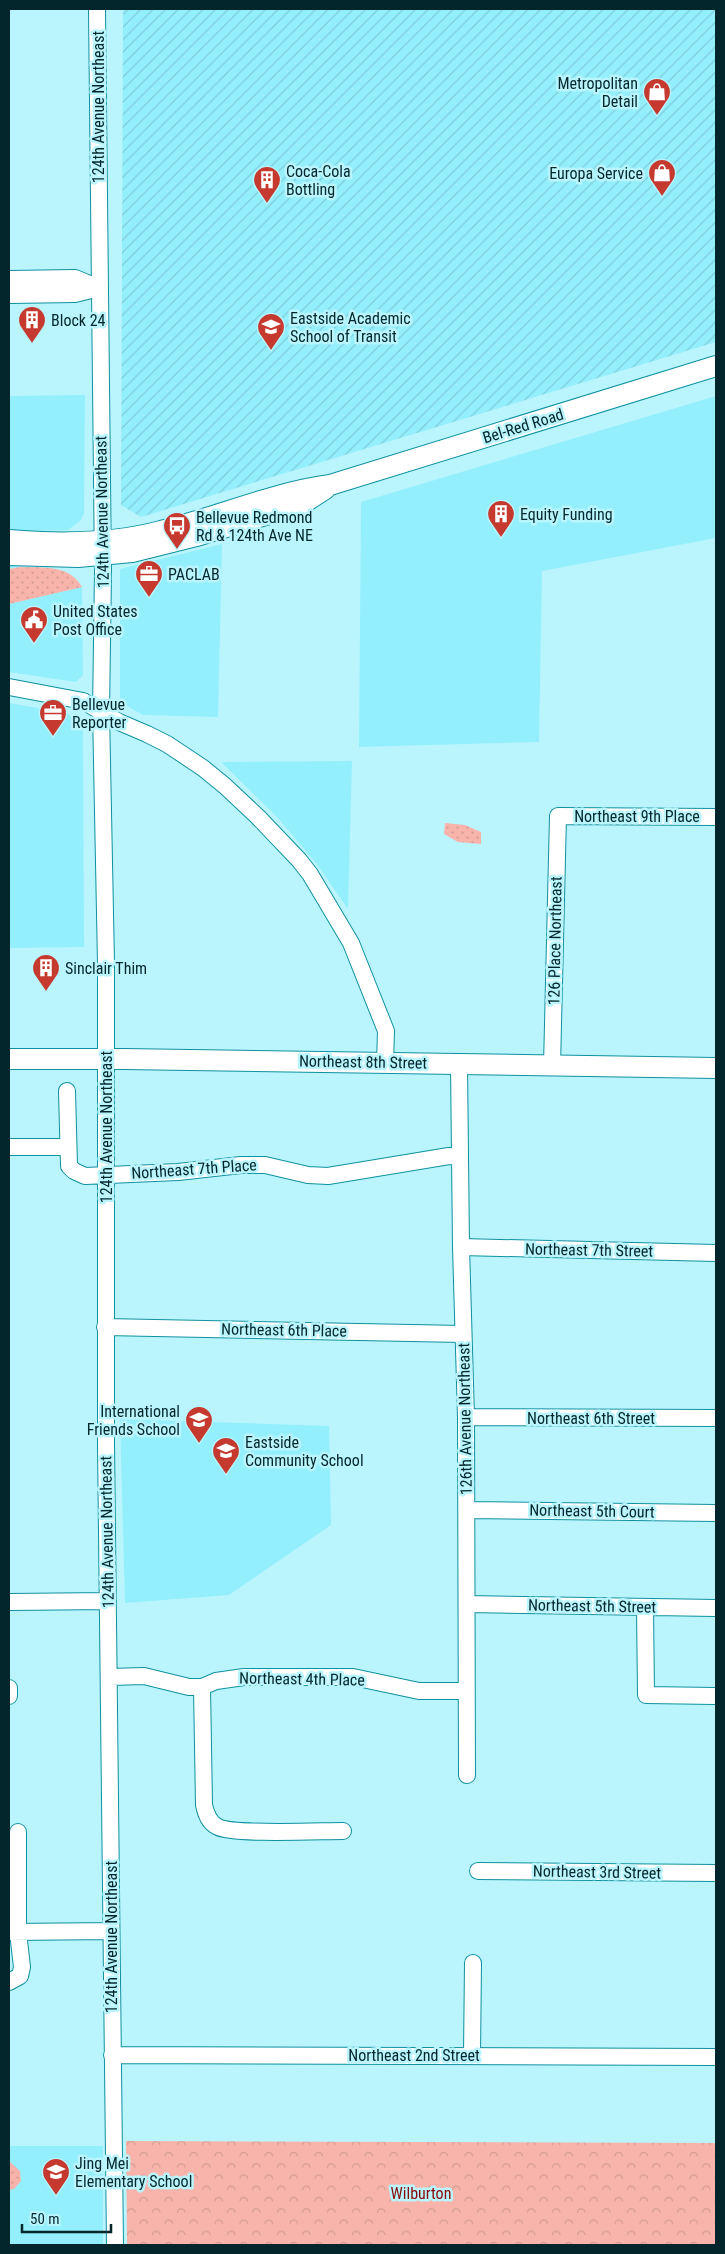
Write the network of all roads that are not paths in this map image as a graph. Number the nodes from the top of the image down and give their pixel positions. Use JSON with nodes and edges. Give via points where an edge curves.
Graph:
{"nodes":[{"id":1,"x":97,"y":9,"type":"edge"},
{"id":2,"x":9,"y":279,"type":"edge"},
{"id":3,"x":99,"y":288,"type":"junction"},
{"id":4,"x":9,"y":295,"type":"edge"},
{"id":5,"x":716,"y":366,"type":"edge"},
{"id":6,"x":15,"y":548,"type":"edge"},
{"id":7,"x":102,"y":548,"type":"junction"},
{"id":8,"x":9,"y":687,"type":"edge"},
{"id":9,"x":101,"y":711,"type":"junction"},
{"id":10,"x":558,"y":816,"type":"joint"},
{"id":11,"x":716,"y":817,"type":"edge"},
{"id":12,"x":9,"y":1059,"type":"edge"},
{"id":13,"x":107,"y":1059,"type":"junction"},
{"id":14,"x":385,"y":1063,"type":"junction"},
{"id":15,"x":459,"y":1064,"type":"junction"},
{"id":16,"x":552,"y":1066,"type":"junction"},
{"id":17,"x":716,"y":1068,"type":"edge"},
{"id":18,"x":67,"y":1090,"type":"dead end"},
{"id":19,"x":9,"y":1147,"type":"edge"},
{"id":20,"x":67,"y":1147,"type":"junction"},
{"id":21,"x":460,"y":1157,"type":"junction"},
{"id":22,"x":106,"y":1175,"type":"junction"},
{"id":23,"x":461,"y":1247,"type":"junction"},
{"id":24,"x":716,"y":1253,"type":"edge"},
{"id":25,"x":105,"y":1327,"type":"junction"},
{"id":26,"x":463,"y":1334,"type":"junction"},
{"id":27,"x":466,"y":1417,"type":"junction"},
{"id":28,"x":716,"y":1418,"type":"edge"},
{"id":29,"x":467,"y":1510,"type":"junction"},
{"id":30,"x":716,"y":1513,"type":"edge"},
{"id":31,"x":108,"y":1601,"type":"junction"},
{"id":32,"x":9,"y":1602,"type":"edge"},
{"id":33,"x":467,"y":1604,"type":"junction"},
{"id":34,"x":645,"y":1608,"type":"junction"},
{"id":35,"x":716,"y":1608,"type":"edge"},
{"id":36,"x":110,"y":1676,"type":"junction"},
{"id":37,"x":202,"y":1687,"type":"junction"},
{"id":38,"x":9,"y":1688,"type":"edge"},
{"id":39,"x":466,"y":1691,"type":"junction"},
{"id":40,"x":9,"y":1696,"type":"edge"},
{"id":41,"x":716,"y":1696,"type":"edge"},
{"id":42,"x":467,"y":1775,"type":"dead end"},
{"id":43,"x":18,"y":1832,"type":"dead end"},
{"id":44,"x":343,"y":1832,"type":"dead end"},
{"id":45,"x":478,"y":1871,"type":"dead end"},
{"id":46,"x":716,"y":1873,"type":"edge"},
{"id":47,"x":111,"y":1931,"type":"junction"},
{"id":48,"x":13,"y":1932,"type":"edge"},
{"id":49,"x":473,"y":1963,"type":"dead end"},
{"id":50,"x":9,"y":1982,"type":"edge"},
{"id":51,"x":112,"y":2055,"type":"junction"},
{"id":52,"x":472,"y":2055,"type":"junction"},
{"id":53,"x":716,"y":2057,"type":"edge"},
{"id":54,"x":114,"y":2245,"type":"edge"}],
"edges":[{"from":1,"to":3,"type":"street","name":"124th Avenue Northeast"},
{"from":2,"to":3,"type":"street","via":[[75,278]]},
{"from":3,"to":4,"type":"street","via":[[75,294]]},
{"from":3,"to":7,"type":"street","name":"124th Avenue Northeast"},
{"from":5,"to":7,"type":"main road","name":"Bel-Red Road","via":[[330,485],[297,490]]},
{"from":6,"to":7,"type":"main road","name":"Bel-Red Road"},
{"from":7,"to":9,"type":"street","name":"124th Avenue Northeast"},
{"from":8,"to":9,"type":"street","via":[[83,701]]},
{"from":9,"to":13,"type":"street","name":"124th Avenue Northeast"},
{"from":9,"to":14,"type":"street","via":[[167,744],[203,768],[226,786],[299,860],[351,943],[386,1031]]},
{"from":10,"to":11,"type":"street","name":"Northeast 9th Place"},
{"from":10,"to":16,"type":"street","name":"126 Place Northeast"},
{"from":12,"to":13,"type":"main road","name":"Northeast 8th Street"},
{"from":13,"to":14,"type":"main road","name":"Northeast 8th Street"},
{"from":13,"to":22,"type":"street","name":"124th Avenue Northeast"},
{"from":14,"to":15,"type":"main road","name":"Northeast 8th Street"},
{"from":15,"to":16,"type":"main road","name":"Northeast 8th Street"},
{"from":15,"to":21,"type":"street","name":"126th Avenue Northeast"},
{"from":16,"to":17,"type":"main road","name":"Northeast 8th Street"},
{"from":18,"to":20,"type":"street"},
{"from":19,"to":20,"type":"street"},
{"from":20,"to":22,"type":"street","name":"Northeast 7th Place","via":[[69,1166],[74,1171],[85,1176]]},
{"from":21,"to":22,"type":"street","name":"Northeast 7th Place","via":[[449,1156],[328,1176],[241,1164],[178,1172]]},
{"from":21,"to":23,"type":"street","name":"126th Avenue Northeast"},
{"from":22,"to":25,"type":"street","name":"124th Avenue Northeast"},
{"from":23,"to":24,"type":"street","name":"Northeast 7th Street"},
{"from":23,"to":26,"type":"street","name":"126th Avenue Northeast"},
{"from":25,"to":26,"type":"street","name":"Northeast 6th Place"},
{"from":25,"to":31,"type":"street","name":"124th Avenue Northeast"},
{"from":26,"to":27,"type":"street","name":"126th Avenue Northeast"},
{"from":27,"to":28,"type":"street","name":"Northeast 6th Street"},
{"from":27,"to":29,"type":"street","name":"126th Avenue Northeast"},
{"from":29,"to":30,"type":"street","name":"Northeast 5th Court"},
{"from":29,"to":33,"type":"street","name":"126th Avenue Northeast"},
{"from":31,"to":32,"type":"street"},
{"from":31,"to":36,"type":"street","name":"124th Avenue Northeast"},
{"from":33,"to":34,"type":"street","name":"Northeast 5th Street"},
{"from":33,"to":39,"type":"street","name":"126th Avenue Northeast"},
{"from":34,"to":35,"type":"street","name":"Northeast 5th Street"},
{"from":34,"to":41,"type":"street","via":[[646,1695]]},
{"from":36,"to":37,"type":"street","name":"Northeast 4th Place","via":[[144,1676]]},
{"from":36,"to":47,"type":"street","name":"124th Avenue Northeast"},
{"from":37,"to":39,"type":"street","name":"Northeast 4th Place","via":[[244,1676],[353,1677],[419,1690]]},
{"from":37,"to":44,"type":"street","via":[[204,1805],[211,1822],[236,1831]]},
{"from":38,"to":40,"type":"street"},
{"from":39,"to":42,"type":"street","name":"126th Avenue Northeast"},
{"from":43,"to":48,"type":"street"},
{"from":45,"to":46,"type":"street","name":"Northeast 3rd Street"},
{"from":47,"to":48,"type":"street"},
{"from":47,"to":51,"type":"street","name":"124th Avenue Northeast"},
{"from":48,"to":50,"type":"street","via":[[22,1967],[20,1976]]},
{"from":49,"to":52,"type":"street"},
{"from":51,"to":52,"type":"street","name":"Northeast 2nd Street"},
{"from":51,"to":54,"type":"street","name":"124th Avenue Northeast"},
{"from":52,"to":53,"type":"street","name":"Northeast 2nd Street"}]}
